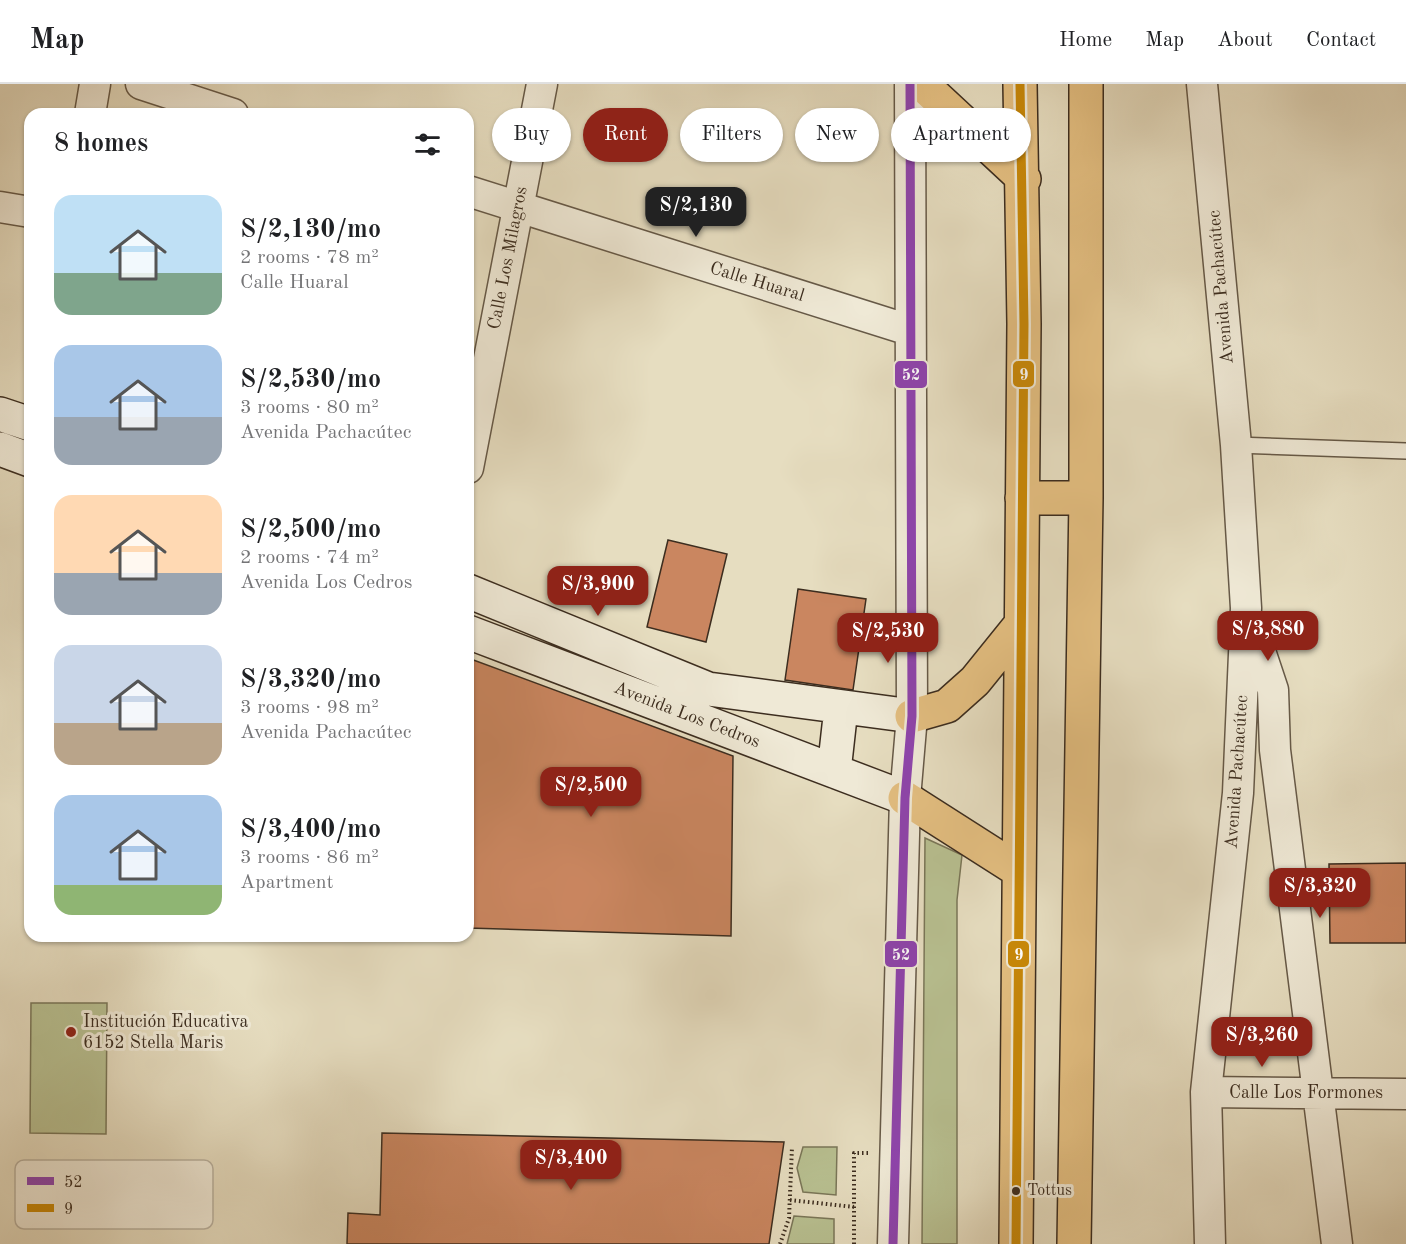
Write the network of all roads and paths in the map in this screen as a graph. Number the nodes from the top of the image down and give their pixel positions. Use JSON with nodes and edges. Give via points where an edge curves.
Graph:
{"nodes":[{"id":1,"x":95,"y":84,"type":"edge"},
{"id":2,"x":141,"y":84,"type":"edge"},
{"id":3,"x":542,"y":84,"type":"edge"},
{"id":4,"x":910,"y":84,"type":"edge"},
{"id":5,"x":922,"y":84,"type":"edge"},
{"id":6,"x":1020,"y":84,"type":"edge"},
{"id":7,"x":1086,"y":84,"type":"edge"},
{"id":8,"x":1202,"y":84,"type":"edge"},
{"id":9,"x":91,"y":108,"type":"edge"},
{"id":10,"x":215,"y":108,"type":"edge"},
{"id":11,"x":1024,"y":180,"type":"junction"},
{"id":12,"x":474,"y":193,"type":"edge"},
{"id":13,"x":0,"y":207,"type":"edge"},
{"id":14,"x":518,"y":207,"type":"junction"},
{"id":15,"x":24,"y":211,"type":"edge"},
{"id":16,"x":909,"y":330,"type":"junction"},
{"id":17,"x":0,"y":414,"type":"edge"},
{"id":18,"x":24,"y":422,"type":"edge"},
{"id":19,"x":474,"y":437,"type":"edge"},
{"id":20,"x":1236,"y":445,"type":"junction"},
{"id":21,"x":0,"y":449,"type":"edge"},
{"id":22,"x":1406,"y":451,"type":"edge"},
{"id":23,"x":24,"y":458,"type":"edge"},
{"id":24,"x":1022,"y":498,"type":"junction"},
{"id":25,"x":1086,"y":498,"type":"junction"},
{"id":26,"x":474,"y":593,"type":"edge"},
{"id":27,"x":1246,"y":608,"type":"junction"},
{"id":28,"x":1021,"y":624,"type":"junction"},
{"id":29,"x":474,"y":634,"type":"edge"},
{"id":30,"x":841,"y":708,"type":"junction"},
{"id":31,"x":912,"y":716,"type":"junction"},
{"id":32,"x":834,"y":771,"type":"junction"},
{"id":33,"x":905,"y":798,"type":"junction"},
{"id":34,"x":1018,"y":870,"type":"junction"},
{"id":35,"x":1206,"y":1092,"type":"junction"},
{"id":36,"x":1318,"y":1093,"type":"junction"},
{"id":37,"x":1406,"y":1094,"type":"edge"},
{"id":38,"x":792,"y":1147,"type":"dead end"},
{"id":39,"x":894,"y":1153,"type":"junction"},
{"id":40,"x":790,"y":1200,"type":"junction"},
{"id":41,"x":854,"y":1207,"type":"junction"},
{"id":42,"x":780,"y":1244,"type":"edge"},
{"id":43,"x":854,"y":1244,"type":"edge"},
{"id":44,"x":893,"y":1244,"type":"edge"},
{"id":45,"x":1016,"y":1244,"type":"edge"},
{"id":46,"x":1074,"y":1244,"type":"edge"},
{"id":47,"x":1210,"y":1244,"type":"edge"},
{"id":48,"x":1337,"y":1244,"type":"edge"}],
"edges":[{"from":1,"to":9,"type":"street"},
{"from":2,"to":10,"type":"street"},
{"from":3,"to":14,"type":"street","name":"Calle Los Milagros"},
{"from":4,"to":16,"type":"street"},
{"from":5,"to":11,"type":"main road"},
{"from":6,"to":11,"type":"main road"},
{"from":7,"to":25,"type":"main road"},
{"from":8,"to":20,"type":"street","name":"Avenida Pachacútec"},
{"from":11,"to":24,"type":"main road"},
{"from":12,"to":14,"type":"street","name":"Calle Huaral"},
{"from":13,"to":15,"type":"street"},
{"from":14,"to":16,"type":"street","name":"Calle Huaral"},
{"from":14,"to":19,"type":"street","name":"Calle Los Milagros"},
{"from":16,"to":31,"type":"street"},
{"from":17,"to":18,"type":"street"},
{"from":20,"to":22,"type":"lane"},
{"from":20,"to":27,"type":"street","name":"Avenida Pachacútec"},
{"from":21,"to":23,"type":"street"},
{"from":24,"to":25,"type":"main road"},
{"from":24,"to":28,"type":"main road"},
{"from":25,"to":46,"type":"main road"},
{"from":26,"to":30,"type":"street","name":"Avenida Los Cedros","via":[[708,689]]},
{"from":27,"to":35,"type":"street","name":"Avenida Pachacútec","via":[[1238,793]]},
{"from":27,"to":36,"type":"street","via":[[1273,690],[1275,750]]},
{"from":28,"to":31,"type":"main road","via":[[975,681],[947,706]]},
{"from":28,"to":34,"type":"main road"},
{"from":29,"to":32,"type":"street","name":"Avenida Los Cedros"},
{"from":30,"to":31,"type":"street","name":"Avenida Los Cedros"},
{"from":30,"to":32,"type":"street"},
{"from":31,"to":33,"type":"street"},
{"from":32,"to":33,"type":"street","name":"Avenida Los Cedros"},
{"from":33,"to":34,"type":"main road"},
{"from":33,"to":39,"type":"street"},
{"from":34,"to":45,"type":"main road"},
{"from":35,"to":36,"type":"street","name":"Calle Los Formones"},
{"from":35,"to":47,"type":"street","name":"Avenida Pachacútec"},
{"from":36,"to":37,"type":"street","name":"Calle Los Formones"},
{"from":36,"to":48,"type":"street"},
{"from":38,"to":40,"type":"path"},
{"from":39,"to":41,"type":"path","via":[[854,1153]]},
{"from":39,"to":44,"type":"street"},
{"from":40,"to":41,"type":"path"},
{"from":40,"to":42,"type":"path","via":[[789,1218]]},
{"from":41,"to":43,"type":"path"}]}
